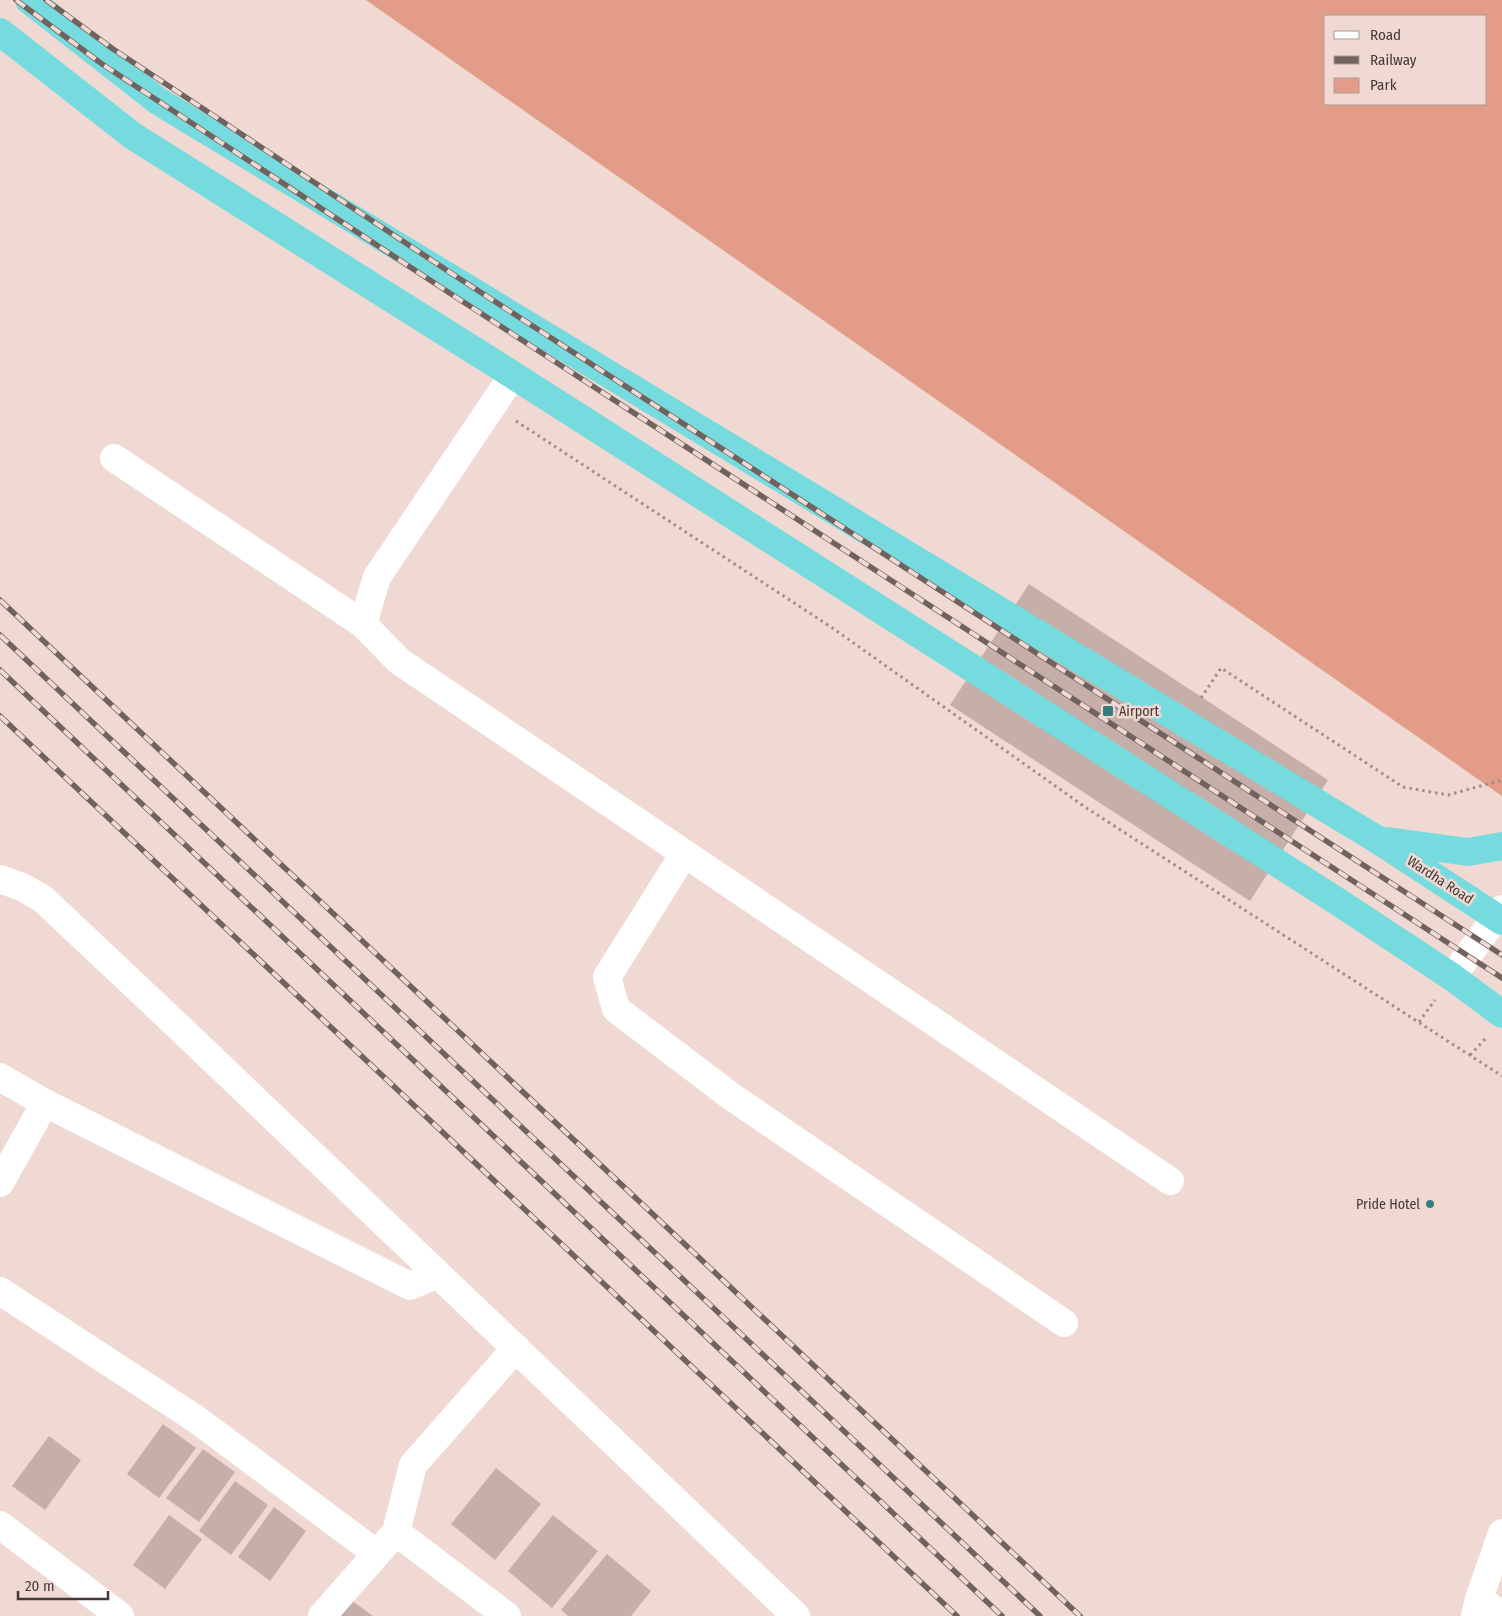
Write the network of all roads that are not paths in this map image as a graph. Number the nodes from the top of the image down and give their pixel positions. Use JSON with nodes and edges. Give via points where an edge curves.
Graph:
{"nodes":[{"id":1,"x":29,"y":0,"type":"edge"},
{"id":2,"x":0,"y":32,"type":"edge"},
{"id":3,"x":513,"y":375,"type":"junction"},
{"id":4,"x":114,"y":458,"type":"dead end"},
{"id":5,"x":363,"y":624,"type":"junction"},
{"id":6,"x":1378,"y":840,"type":"junction"},
{"id":7,"x":1502,"y":846,"type":"edge"},
{"id":8,"x":684,"y":854,"type":"junction"},
{"id":9,"x":0,"y":879,"type":"edge"},
{"id":10,"x":1500,"y":915,"type":"edge"},
{"id":11,"x":1452,"y":977,"type":"junction"},
{"id":12,"x":1502,"y":1014,"type":"edge"},
{"id":13,"x":0,"y":1077,"type":"edge"},
{"id":14,"x":45,"y":1102,"type":"junction"},
{"id":15,"x":1170,"y":1181,"type":"dead end"},
{"id":16,"x":0,"y":1182,"type":"edge"},
{"id":17,"x":438,"y":1274,"type":"junction"},
{"id":18,"x":0,"y":1291,"type":"edge"},
{"id":19,"x":1064,"y":1324,"type":"dead end"},
{"id":20,"x":516,"y":1348,"type":"junction"},
{"id":21,"x":0,"y":1525,"type":"edge"},
{"id":22,"x":396,"y":1532,"type":"junction"},
{"id":23,"x":1502,"y":1533,"type":"edge"},
{"id":24,"x":377,"y":1554,"type":"junction"},
{"id":25,"x":1477,"y":1608,"type":"edge"},
{"id":26,"x":1502,"y":1615,"type":"edge"},
{"id":27,"x":120,"y":1616,"type":"edge"},
{"id":28,"x":322,"y":1616,"type":"edge"},
{"id":29,"x":507,"y":1616,"type":"edge"},
{"id":30,"x":796,"y":1616,"type":"edge"}],
"edges":[{"from":1,"to":6,"type":"highway","name":"Wardha Road","via":[[158,101]]},
{"from":2,"to":3,"type":"highway","via":[[133,136]]},
{"from":3,"to":5,"type":"street","via":[[377,578]]},
{"from":3,"to":11,"type":"highway"},
{"from":4,"to":5,"type":"street"},
{"from":5,"to":8,"type":"street","via":[[399,661]]},
{"from":6,"to":7,"type":"highway","via":[[1468,852]]},
{"from":6,"to":10,"type":"highway","name":"Wardha Road"},
{"from":8,"to":15,"type":"street"},
{"from":8,"to":19,"type":"street","via":[[607,977],[616,1009],[732,1097]]},
{"from":9,"to":17,"type":"street","via":[[43,900]]},
{"from":10,"to":11,"type":"street"},
{"from":11,"to":12,"type":"highway"},
{"from":13,"to":14,"type":"street"},
{"from":14,"to":16,"type":"street"},
{"from":14,"to":17,"type":"street","via":[[410,1286]]},
{"from":17,"to":20,"type":"street"},
{"from":18,"to":24,"type":"street","via":[[196,1419]]},
{"from":20,"to":22,"type":"street","via":[[413,1465]]},
{"from":20,"to":30,"type":"street"},
{"from":21,"to":27,"type":"street"},
{"from":22,"to":24,"type":"street"},
{"from":22,"to":29,"type":"street"},
{"from":23,"to":25,"type":"street"},
{"from":24,"to":28,"type":"street"},
{"from":25,"to":26,"type":"street"}]}
